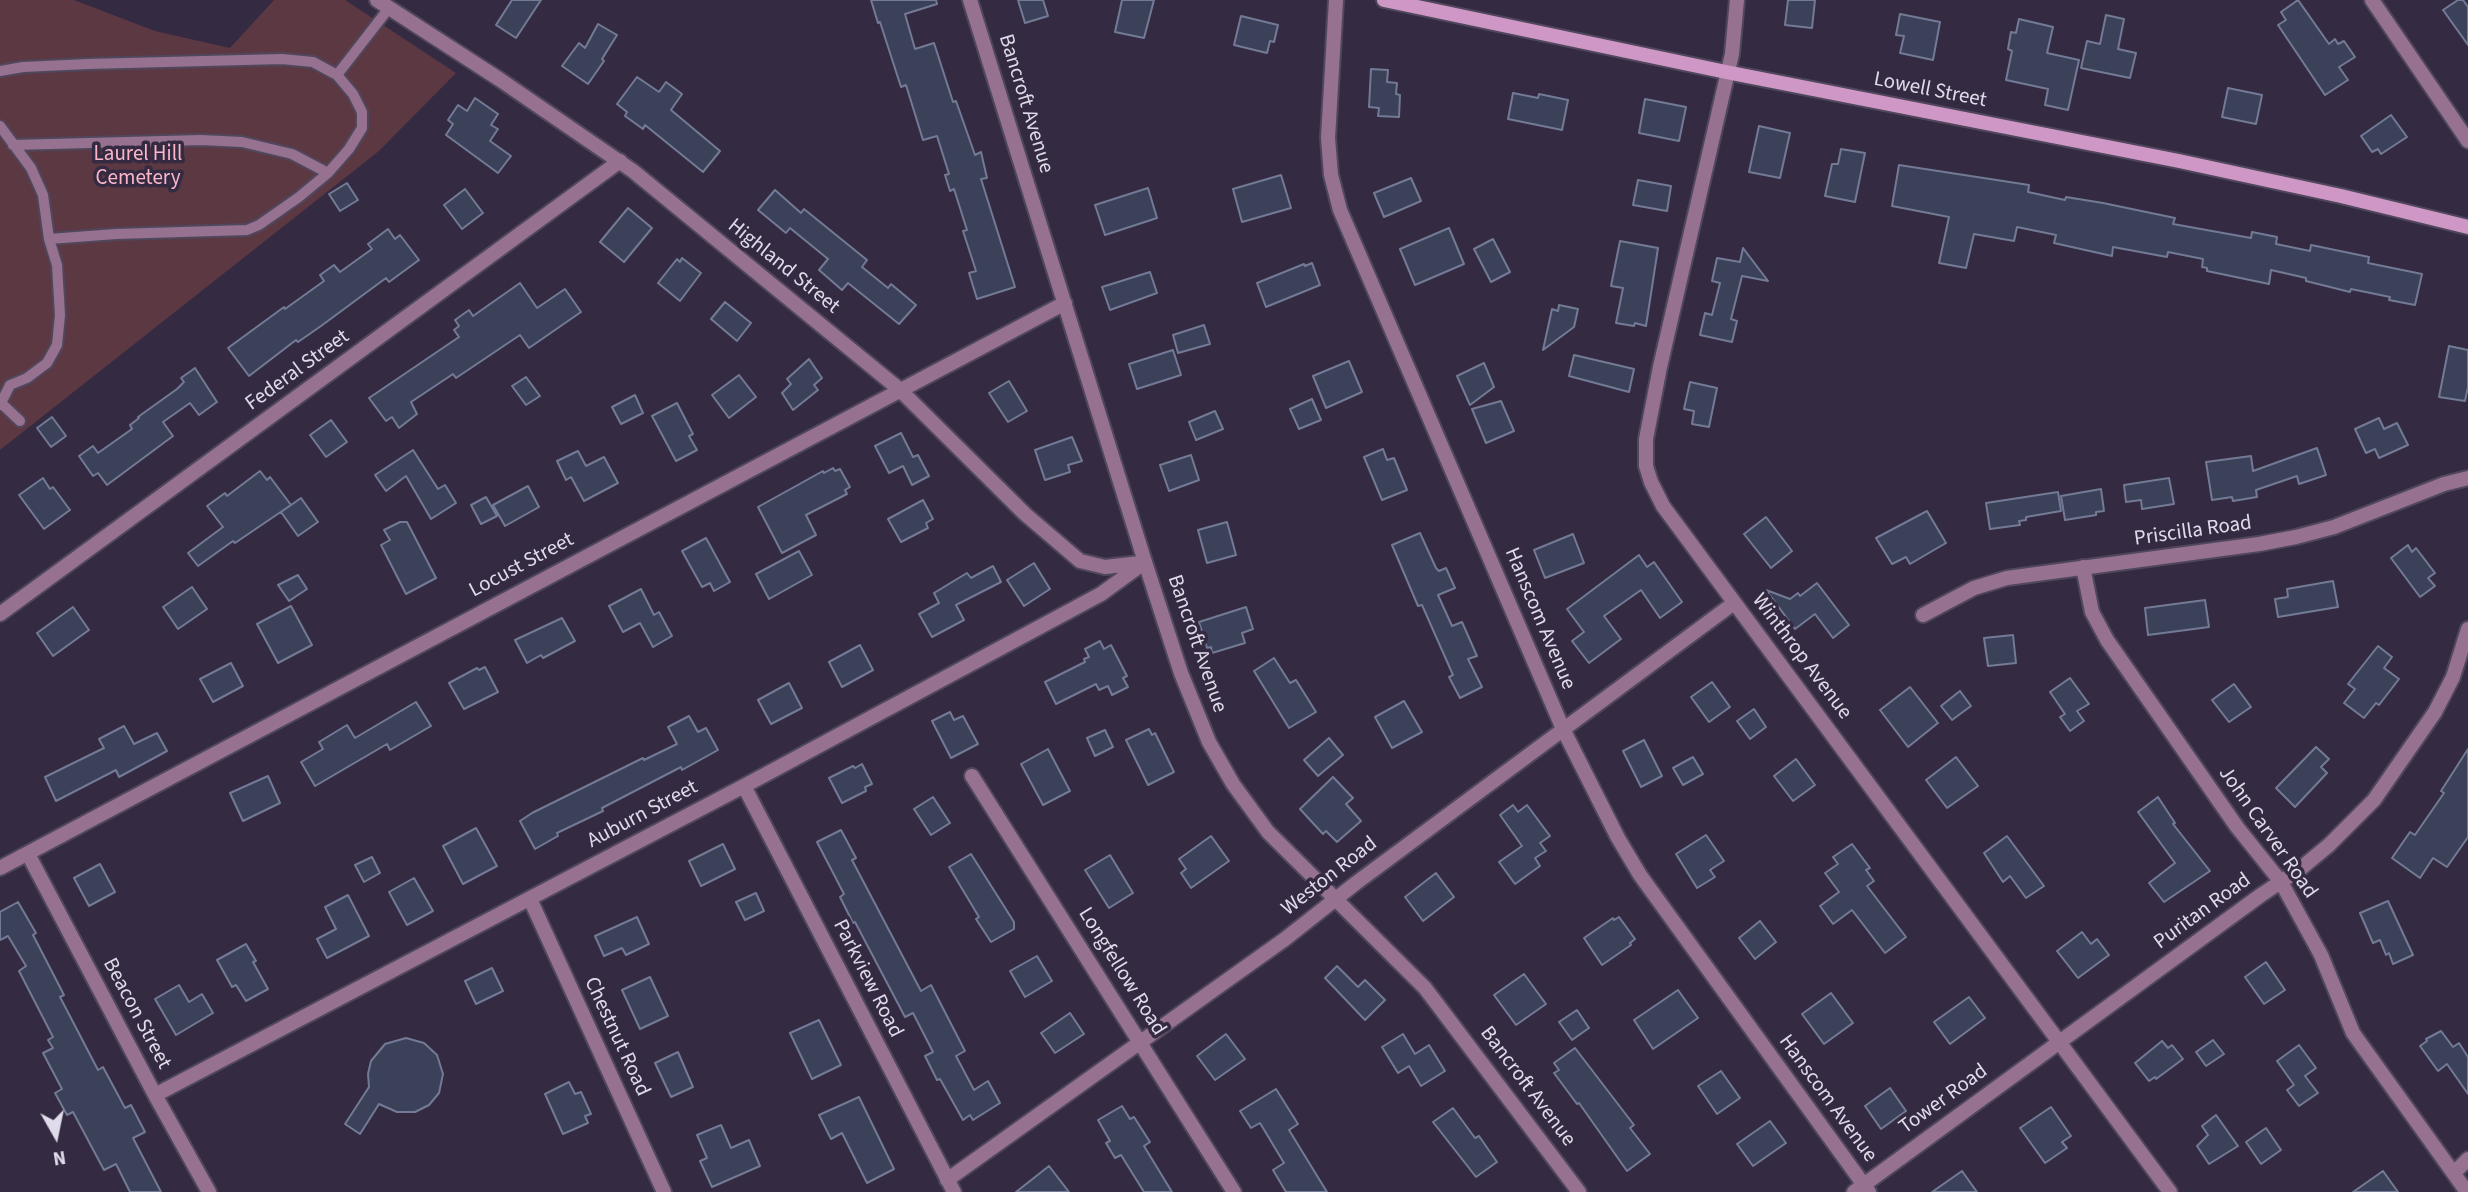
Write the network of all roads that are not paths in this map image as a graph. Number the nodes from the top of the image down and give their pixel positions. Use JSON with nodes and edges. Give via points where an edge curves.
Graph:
{"nodes":[{"id":1,"x":970,"y":0,"type":"edge"},
{"id":2,"x":1336,"y":0,"type":"edge"},
{"id":3,"x":1384,"y":0,"type":"edge"},
{"id":4,"x":1737,"y":0,"type":"edge"},
{"id":5,"x":2372,"y":0,"type":"edge"},
{"id":6,"x":383,"y":4,"type":"edge"},
{"id":7,"x":0,"y":71,"type":"edge"},
{"id":8,"x":1726,"y":72,"type":"junction"},
{"id":9,"x":337,"y":75,"type":"junction"},
{"id":10,"x":0,"y":126,"type":"edge"},
{"id":11,"x":2468,"y":141,"type":"edge"},
{"id":12,"x":13,"y":145,"type":"junction"},
{"id":13,"x":620,"y":161,"type":"junction"},
{"id":14,"x":328,"y":173,"type":"junction"},
{"id":15,"x":2468,"y":227,"type":"edge"},
{"id":16,"x":49,"y":239,"type":"junction"},
{"id":17,"x":1065,"y":303,"type":"junction"},
{"id":18,"x":5,"y":382,"type":"edge"},
{"id":19,"x":899,"y":389,"type":"junction"},
{"id":20,"x":1,"y":404,"type":"edge"},
{"id":21,"x":20,"y":421,"type":"dead end"},
{"id":22,"x":2468,"y":478,"type":"edge"},
{"id":23,"x":1145,"y":562,"type":"junction"},
{"id":24,"x":2083,"y":567,"type":"junction"},
{"id":25,"x":1734,"y":603,"type":"junction"},
{"id":26,"x":0,"y":614,"type":"edge"},
{"id":27,"x":1923,"y":615,"type":"dead end"},
{"id":28,"x":2468,"y":629,"type":"edge"},
{"id":29,"x":1563,"y":729,"type":"junction"},
{"id":30,"x":972,"y":776,"type":"dead end"},
{"id":31,"x":744,"y":786,"type":"junction"},
{"id":32,"x":28,"y":854,"type":"junction"},
{"id":33,"x":0,"y":868,"type":"edge"},
{"id":34,"x":2281,"y":882,"type":"junction"},
{"id":35,"x":530,"y":899,"type":"junction"},
{"id":36,"x":1335,"y":900,"type":"junction"},
{"id":37,"x":2060,"y":1042,"type":"junction"},
{"id":38,"x":1141,"y":1043,"type":"junction"},
{"id":39,"x":155,"y":1095,"type":"junction"},
{"id":40,"x":2468,"y":1159,"type":"edge"},
{"id":41,"x":2454,"y":1173,"type":"junction"},
{"id":42,"x":951,"y":1186,"type":"edge"},
{"id":43,"x":1862,"y":1190,"type":"edge"},
{"id":44,"x":209,"y":1192,"type":"edge"},
{"id":45,"x":664,"y":1192,"type":"edge"},
{"id":46,"x":1234,"y":1192,"type":"edge"},
{"id":47,"x":1579,"y":1192,"type":"edge"},
{"id":48,"x":2170,"y":1192,"type":"edge"},
{"id":49,"x":2467,"y":1192,"type":"edge"}],
"edges":[{"from":1,"to":17,"type":"street","name":"Bancroft Avenue"},
{"from":2,"to":29,"type":"street","name":"Hanscom Avenue","via":[[1328,138],[1340,210]]},
{"from":3,"to":8,"type":"main road","name":"Lowell Street"},
{"from":4,"to":8,"type":"street","name":"Winthrop Avenue"},
{"from":5,"to":11,"type":"street"},
{"from":6,"to":9,"type":"lane"},
{"from":6,"to":13,"type":"street","name":"Highland Street"},
{"from":7,"to":9,"type":"lane","via":[[282,59],[313,61]]},
{"from":8,"to":15,"type":"main road","name":"Lowell Street","via":[[2179,161]]},
{"from":8,"to":25,"type":"street","name":"Winthrop Avenue","via":[[1645,453],[1659,498]]},
{"from":9,"to":14,"type":"lane","via":[[362,112],[362,128]]},
{"from":10,"to":12,"type":"lane"},
{"from":12,"to":14,"type":"lane","via":[[242,142],[292,154]]},
{"from":12,"to":16,"type":"lane","via":[[31,168],[43,195]]},
{"from":13,"to":19,"type":"street","name":"Highland Street"},
{"from":13,"to":26,"type":"street","name":"Federal Street"},
{"from":14,"to":16,"type":"lane","via":[[278,214],[247,230]]},
{"from":16,"to":18,"type":"lane","via":[[57,265],[57,345],[47,363],[27,378]]},
{"from":17,"to":19,"type":"street","name":"Locust Street"},
{"from":17,"to":23,"type":"street","name":"Bancroft Avenue"},
{"from":18,"to":20,"type":"lane"},
{"from":19,"to":23,"type":"street","name":"Highland Street","via":[[1025,514],[1080,561],[1105,568]]},
{"from":19,"to":32,"type":"street","name":"Locust Street"},
{"from":20,"to":21,"type":"lane"},
{"from":22,"to":24,"type":"street","name":"Priscilla Road","via":[[2296,537]]},
{"from":23,"to":31,"type":"street","name":"Auburn Street","via":[[1101,594]]},
{"from":23,"to":36,"type":"street","name":"Bancroft Avenue","via":[[1181,673],[1221,764],[1268,832]]},
{"from":24,"to":27,"type":"street","name":"Priscilla Road","via":[[1999,580]]},
{"from":24,"to":34,"type":"street","name":"John Carver Road","via":[[2092,612],[2107,640],[2237,827]]},
{"from":25,"to":29,"type":"street","name":"Weston Road"},
{"from":25,"to":37,"type":"street","name":"Winthrop Avenue"},
{"from":28,"to":34,"type":"street","name":"Puritan Road","via":[[2444,697],[2391,777],[2341,834]]},
{"from":29,"to":36,"type":"street","name":"Weston Road"},
{"from":29,"to":43,"type":"street","name":"Hanscom Avenue","via":[[1640,875]]},
{"from":30,"to":38,"type":"street","name":"Longfellow Road"},
{"from":31,"to":35,"type":"street","name":"Auburn Street"},
{"from":31,"to":42,"type":"street","name":"Parkview Road"},
{"from":32,"to":33,"type":"street","name":"Locust Street"},
{"from":32,"to":39,"type":"street","name":"Beacon Street"},
{"from":34,"to":37,"type":"street","name":"Puritan Road"},
{"from":34,"to":41,"type":"street","name":"John Carver Road","via":[[2321,955],[2353,1033]]},
{"from":35,"to":39,"type":"street","name":"Auburn Street"},
{"from":35,"to":45,"type":"street","name":"Chestnut Road"},
{"from":36,"to":38,"type":"street","name":"Weston Road"},
{"from":36,"to":47,"type":"street","name":"Bancroft Avenue","via":[[1425,988]]},
{"from":37,"to":43,"type":"street","name":"Tower Road"},
{"from":37,"to":48,"type":"street","name":"Winthrop Avenue"},
{"from":38,"to":42,"type":"street","name":"Weston Road"},
{"from":38,"to":46,"type":"street","name":"Longfellow Road"},
{"from":39,"to":44,"type":"street","name":"Beacon Street"},
{"from":40,"to":41,"type":"street"},
{"from":41,"to":49,"type":"street","name":"John Carver Road"}]}
